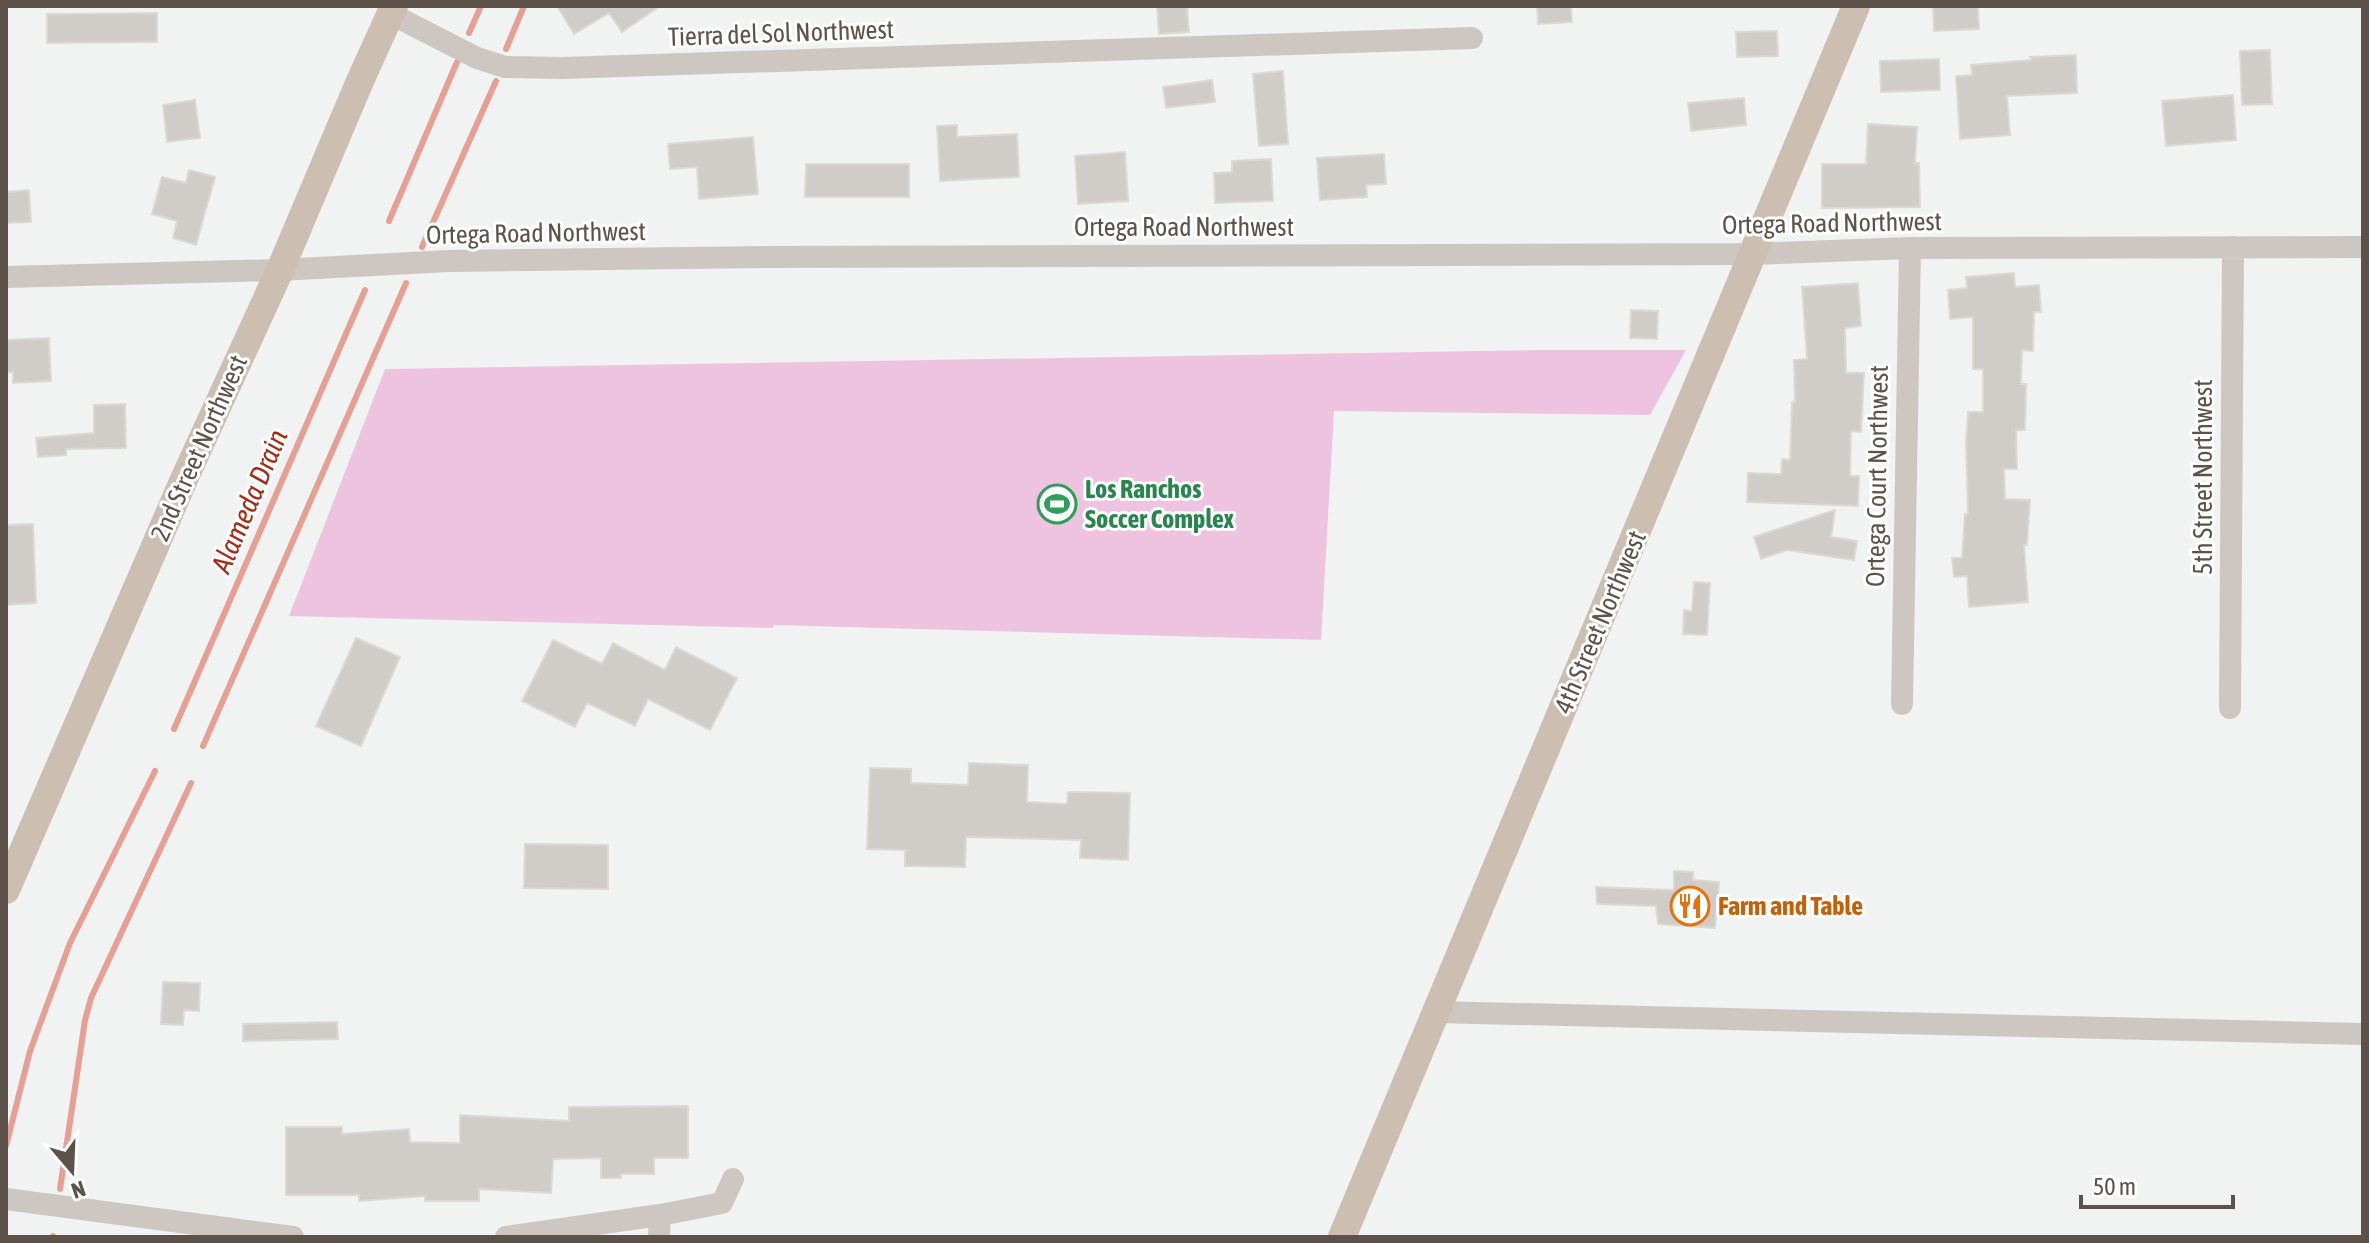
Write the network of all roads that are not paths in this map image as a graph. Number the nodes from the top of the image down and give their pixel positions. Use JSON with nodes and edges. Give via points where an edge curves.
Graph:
{"nodes":[{"id":1,"x":1856,"y":6,"type":"edge"},
{"id":2,"x":393,"y":10,"type":"edge"},
{"id":3,"x":1472,"y":38,"type":"dead end"},
{"id":4,"x":2233,"y":247,"type":"junction"},
{"id":5,"x":2363,"y":247,"type":"edge"},
{"id":6,"x":1910,"y":248,"type":"junction"},
{"id":7,"x":1753,"y":254,"type":"junction"},
{"id":8,"x":280,"y":270,"type":"junction"},
{"id":9,"x":6,"y":277,"type":"edge"},
{"id":10,"x":1902,"y":704,"type":"dead end"},
{"id":11,"x":2230,"y":708,"type":"dead end"},
{"id":12,"x":6,"y":890,"type":"edge"},
{"id":13,"x":1435,"y":1012,"type":"junction"},
{"id":14,"x":2363,"y":1034,"type":"edge"},
{"id":15,"x":733,"y":1179,"type":"dead end"},
{"id":16,"x":6,"y":1199,"type":"edge"},
{"id":17,"x":660,"y":1226,"type":"edge"},
{"id":18,"x":293,"y":1237,"type":"edge"},
{"id":19,"x":506,"y":1237,"type":"edge"},
{"id":20,"x":1342,"y":1237,"type":"edge"}],
"edges":[{"from":1,"to":7,"type":"main road","name":"4th Street Northwest"},
{"from":2,"to":3,"type":"street","name":"Tierra del Sol Northwest","via":[[477,58],[505,67]]},
{"from":2,"to":8,"type":"main road","name":"2nd Street Northwest"},
{"from":4,"to":5,"type":"street","name":"Ortega Road Northwest"},
{"from":4,"to":6,"type":"street","name":"Ortega Road Northwest"},
{"from":4,"to":11,"type":"street","name":"5th Street Northwest"},
{"from":6,"to":7,"type":"street","name":"Ortega Road Northwest"},
{"from":6,"to":10,"type":"street","name":"Ortega Court Northwest"},
{"from":7,"to":8,"type":"street","name":"Ortega Road Northwest","via":[[768,257],[448,261]]},
{"from":7,"to":13,"type":"main road","name":"4th Street Northwest"},
{"from":8,"to":9,"type":"street","name":"Ortega Road Northwest"},
{"from":8,"to":12,"type":"main road","name":"2nd Street Northwest"},
{"from":13,"to":14,"type":"street"},
{"from":13,"to":20,"type":"main road","name":"4th Street Northwest"},
{"from":15,"to":17,"type":"street","via":[[722,1203]]},
{"from":16,"to":18,"type":"street"},
{"from":17,"to":19,"type":"street"}]}
